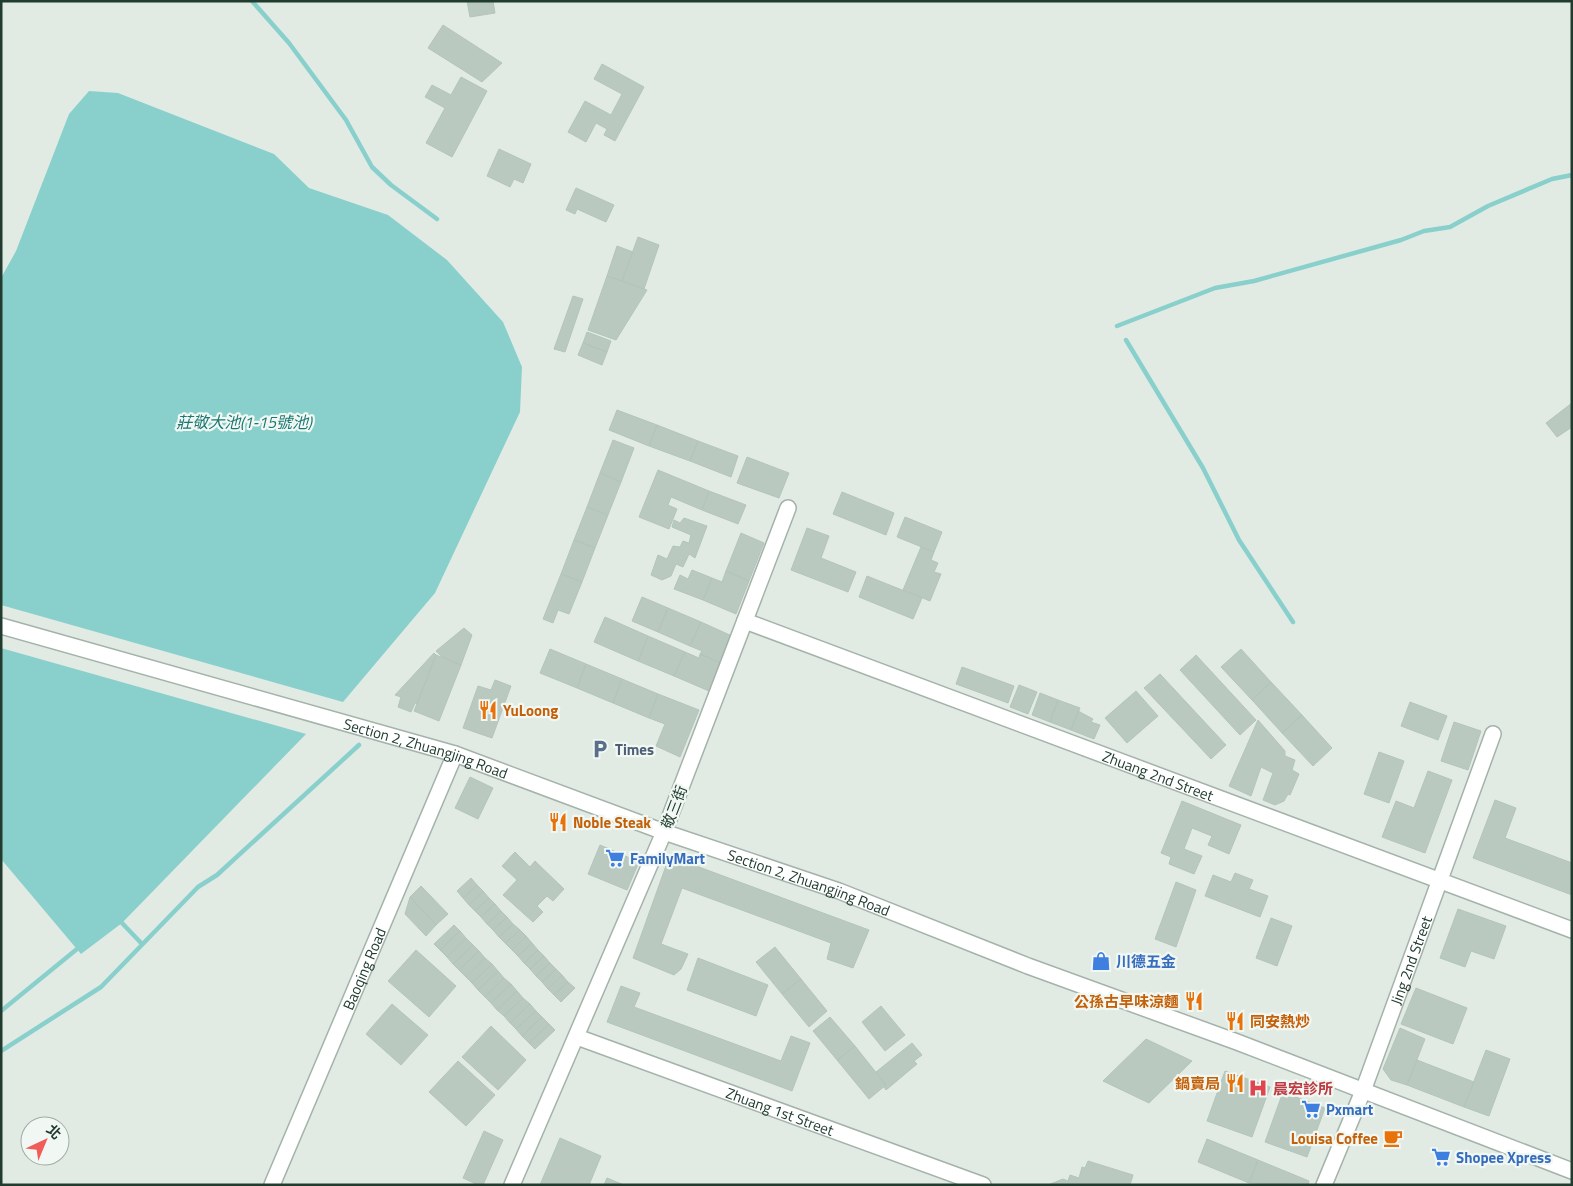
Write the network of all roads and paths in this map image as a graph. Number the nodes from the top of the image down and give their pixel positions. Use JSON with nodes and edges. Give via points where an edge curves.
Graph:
{"nodes":[{"id":1,"x":788,"y":508,"type":"dead end"},
{"id":2,"x":745,"y":621,"type":"junction"},
{"id":3,"x":1,"y":626,"type":"edge"},
{"id":4,"x":1493,"y":734,"type":"dead end"},
{"id":5,"x":455,"y":754,"type":"junction"},
{"id":6,"x":664,"y":832,"type":"junction"},
{"id":7,"x":1440,"y":881,"type":"junction"},
{"id":8,"x":1572,"y":930,"type":"edge"},
{"id":9,"x":577,"y":1037,"type":"junction"},
{"id":10,"x":1363,"y":1091,"type":"junction"},
{"id":11,"x":1572,"y":1171,"type":"edge"},
{"id":12,"x":272,"y":1185,"type":"edge"},
{"id":13,"x":512,"y":1185,"type":"edge"},
{"id":14,"x":983,"y":1185,"type":"edge"},
{"id":15,"x":1324,"y":1185,"type":"edge"}],
"edges":[{"from":1,"to":2,"type":"street","name":"敬三街"},
{"from":2,"to":6,"type":"street","name":"敬三街"},
{"from":2,"to":7,"type":"street","name":"Zhuang 2nd Street"},
{"from":3,"to":5,"type":"street","name":"Section 2, Zhuangjing Road"},
{"from":4,"to":7,"type":"street","name":"Jing 2nd Street"},
{"from":5,"to":6,"type":"street","name":"Section 2, Zhuangjing Road"},
{"from":5,"to":12,"type":"street","name":"Baoqing Road"},
{"from":6,"to":9,"type":"street","name":"敬三街"},
{"from":6,"to":10,"type":"street","name":"Section 2, Zhuangjing Road","via":[[839,891],[1028,966]]},
{"from":7,"to":8,"type":"street","name":"Zhuang 2nd Street"},
{"from":7,"to":10,"type":"street","name":"Jing 2nd Street"},
{"from":9,"to":13,"type":"street","name":"敬三街"},
{"from":9,"to":14,"type":"street","name":"Zhuang 1st Street"},
{"from":10,"to":11,"type":"street","name":"Section 2, Zhuangjing Road"},
{"from":10,"to":15,"type":"street","name":"Jing 2nd Street"}]}
